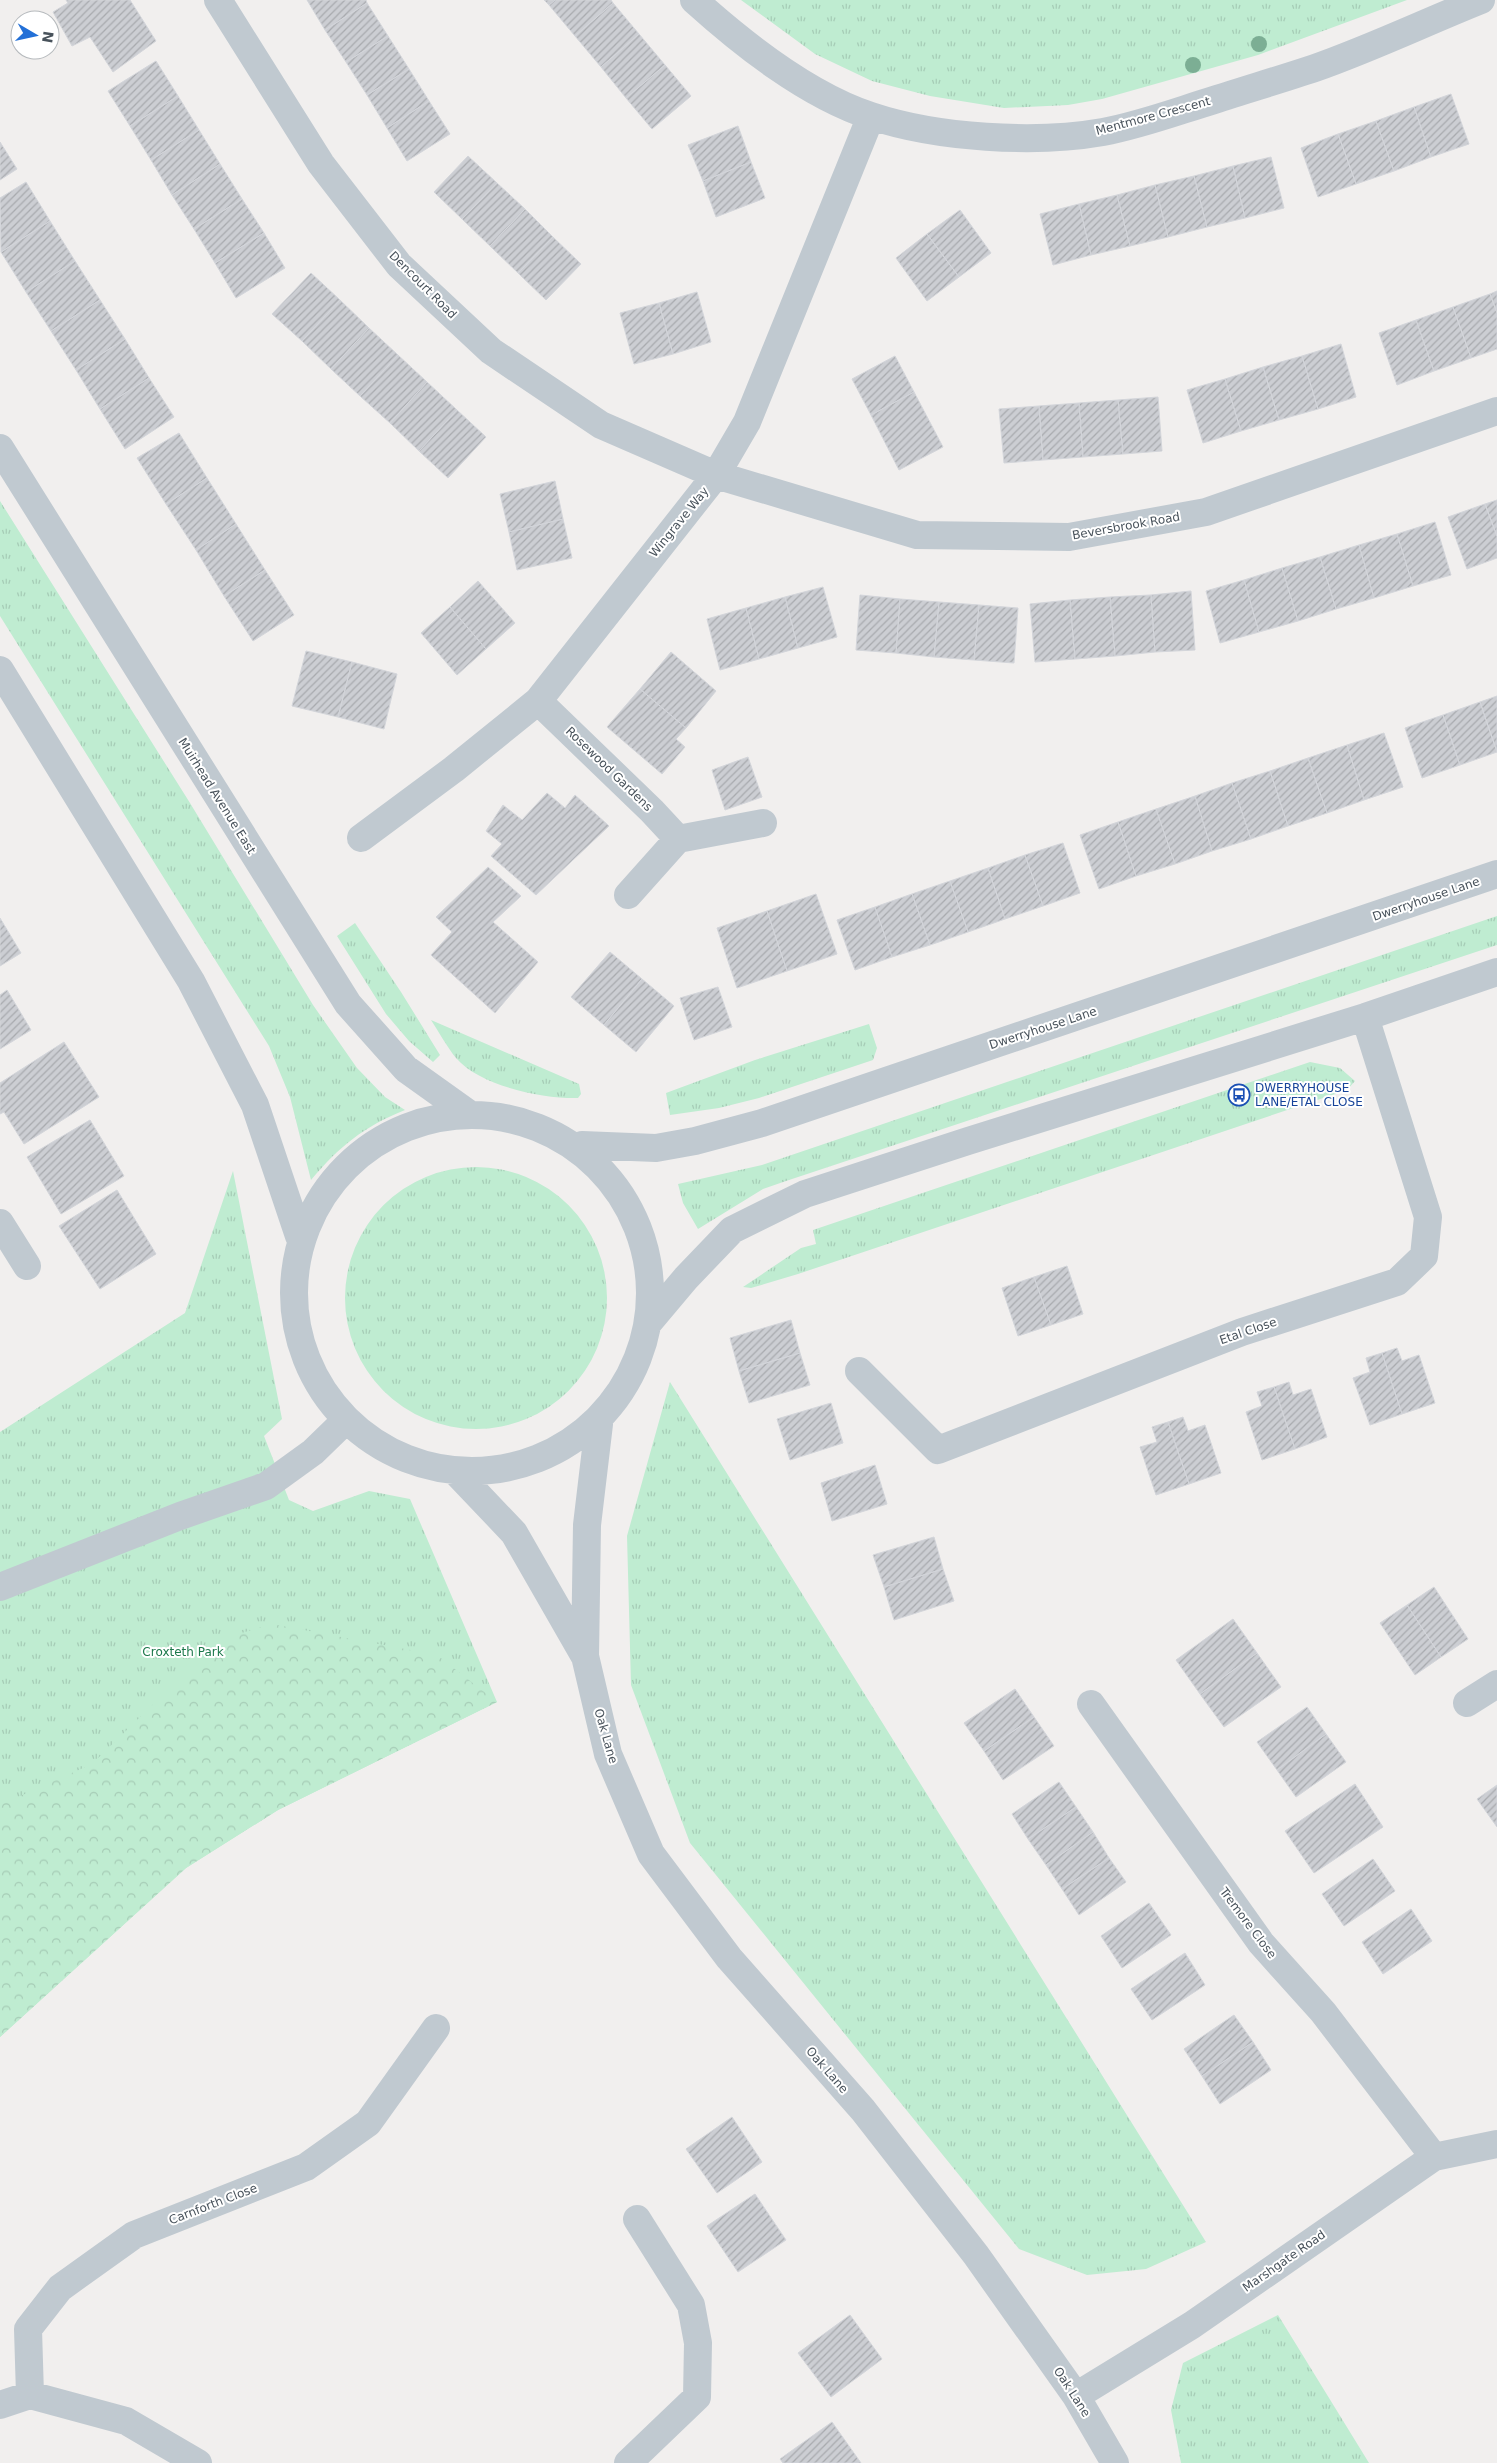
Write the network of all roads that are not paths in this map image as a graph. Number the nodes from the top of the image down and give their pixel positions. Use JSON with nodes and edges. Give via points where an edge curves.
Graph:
{"nodes":[{"id":1,"x":218,"y":0,"type":"edge"},
{"id":2,"x":694,"y":0,"type":"edge"},
{"id":3,"x":1481,"y":0,"type":"edge"},
{"id":4,"x":871,"y":116,"type":"junction"},
{"id":5,"x":1497,"y":411,"type":"edge"},
{"id":6,"x":0,"y":448,"type":"edge"},
{"id":7,"x":716,"y":475,"type":"junction"},
{"id":8,"x":0,"y":670,"type":"edge"},
{"id":9,"x":538,"y":701,"type":"junction"},
{"id":10,"x":763,"y":823,"type":"dead end"},
{"id":11,"x":361,"y":838,"type":"dead end"},
{"id":12,"x":678,"y":839,"type":"junction"},
{"id":13,"x":1497,"y":874,"type":"edge"},
{"id":14,"x":628,"y":895,"type":"dead end"},
{"id":15,"x":1497,"y":972,"type":"edge"},
{"id":16,"x":1365,"y":1017,"type":"junction"},
{"id":17,"x":469,"y":1114,"type":"junction"},
{"id":18,"x":582,"y":1146,"type":"junction"},
{"id":19,"x":0,"y":1223,"type":"edge"},
{"id":20,"x":299,"y":1236,"type":"junction"},
{"id":21,"x":27,"y":1266,"type":"dead end"},
{"id":22,"x":649,"y":1322,"type":"junction"},
{"id":23,"x":859,"y":1371,"type":"dead end"},
{"id":24,"x":346,"y":1420,"type":"junction"},
{"id":25,"x":599,"y":1424,"type":"junction"},
{"id":26,"x":457,"y":1473,"type":"junction"},
{"id":27,"x":0,"y":1587,"type":"edge"},
{"id":28,"x":585,"y":1656,"type":"junction"},
{"id":29,"x":1497,"y":1684,"type":"edge"},
{"id":30,"x":1466,"y":1703,"type":"dead end"},
{"id":31,"x":1091,"y":1704,"type":"dead end"},
{"id":32,"x":436,"y":2028,"type":"dead end"},
{"id":33,"x":1497,"y":2144,"type":"edge"},
{"id":34,"x":1434,"y":2157,"type":"junction"},
{"id":35,"x":637,"y":2219,"type":"dead end"},
{"id":36,"x":30,"y":2395,"type":"junction"},
{"id":37,"x":1076,"y":2396,"type":"junction"},
{"id":38,"x":0,"y":2405,"type":"edge"},
{"id":39,"x":198,"y":2463,"type":"edge"},
{"id":40,"x":628,"y":2463,"type":"edge"},
{"id":41,"x":1115,"y":2463,"type":"edge"}],
"edges":[{"from":1,"to":7,"type":"street","name":"Dencourt Road","via":[[321,164],[399,265],[491,351],[601,425]]},
{"from":2,"to":4,"type":"street","name":"Mentmore Crescent","via":[[731,33],[781,69],[822,94]]},
{"from":3,"to":4,"type":"street","name":"Mentmore Crescent","via":[[1317,67],[1104,132],[1052,138],[999,138],[925,128]]},
{"from":4,"to":7,"type":"street","name":"Wingrave Way","via":[[747,422]]},
{"from":5,"to":7,"type":"street","name":"Beversbrook Road","via":[[1206,512],[1069,537],[917,535]]},
{"from":6,"to":17,"type":"street","name":"Muirhead Avenue East","via":[[348,1004],[406,1069]]},
{"from":7,"to":9,"type":"street","name":"Wingrave Way"},
{"from":8,"to":20,"type":"street","via":[[191,980],[256,1105]]},
{"from":9,"to":11,"type":"street","name":"Wingrave Way"},
{"from":9,"to":12,"type":"street","name":"Rosewood Gardens"},
{"from":10,"to":12,"type":"street"},
{"from":12,"to":14,"type":"street"},
{"from":13,"to":18,"type":"street","name":"Dwerryhouse Lane","via":[[762,1123],[656,1148]]},
{"from":15,"to":16,"type":"street"},
{"from":16,"to":22,"type":"street","via":[[805,1194],[732,1230]]},
{"from":16,"to":23,"type":"street","name":"Etal Close","via":[[1428,1217],[1424,1256],[1397,1282],[1242,1332],[938,1450]]},
{"from":17,"to":18,"type":"street","via":[[530,1124]]},
{"from":17,"to":20,"type":"street","via":[[417,1123],[362,1151],[320,1197]]},
{"from":18,"to":22,"type":"street","via":[[608,1174],[634,1217],[649,1268]]},
{"from":19,"to":21,"type":"street"},
{"from":20,"to":24,"type":"street","via":[[292,1302],[304,1359]]},
{"from":22,"to":25,"type":"street","via":[[632,1373]]},
{"from":24,"to":26,"type":"street","via":[[397,1457]]},
{"from":24,"to":27,"type":"street","via":[[313,1452],[266,1486]]},
{"from":25,"to":26,"type":"street","via":[[565,1446],[507,1469]]},
{"from":25,"to":28,"type":"street","name":"Oak Lane","via":[[587,1524]]},
{"from":26,"to":28,"type":"street","name":"Oak Lane","via":[[514,1533]]},
{"from":28,"to":37,"type":"street","name":"Oak Lane","via":[[608,1754],[651,1854],[729,1958],[875,2126],[976,2255]]},
{"from":29,"to":30,"type":"street"},
{"from":31,"to":34,"type":"street","name":"Tremore Close","via":[[1261,1944],[1323,2012]]},
{"from":32,"to":36,"type":"street","name":"Carnforth Close","via":[[368,2123],[306,2167],[134,2235],[60,2288],[28,2329]]},
{"from":33,"to":34,"type":"street","name":"Marshgate Road"},
{"from":34,"to":37,"type":"street","name":"Marshgate Road","via":[[1192,2325]]},
{"from":35,"to":40,"type":"street","via":[[691,2306],[698,2343],[697,2397]]},
{"from":36,"to":38,"type":"street"},
{"from":36,"to":39,"type":"street","via":[[126,2421]]},
{"from":37,"to":41,"type":"street","name":"Oak Lane"}]}
